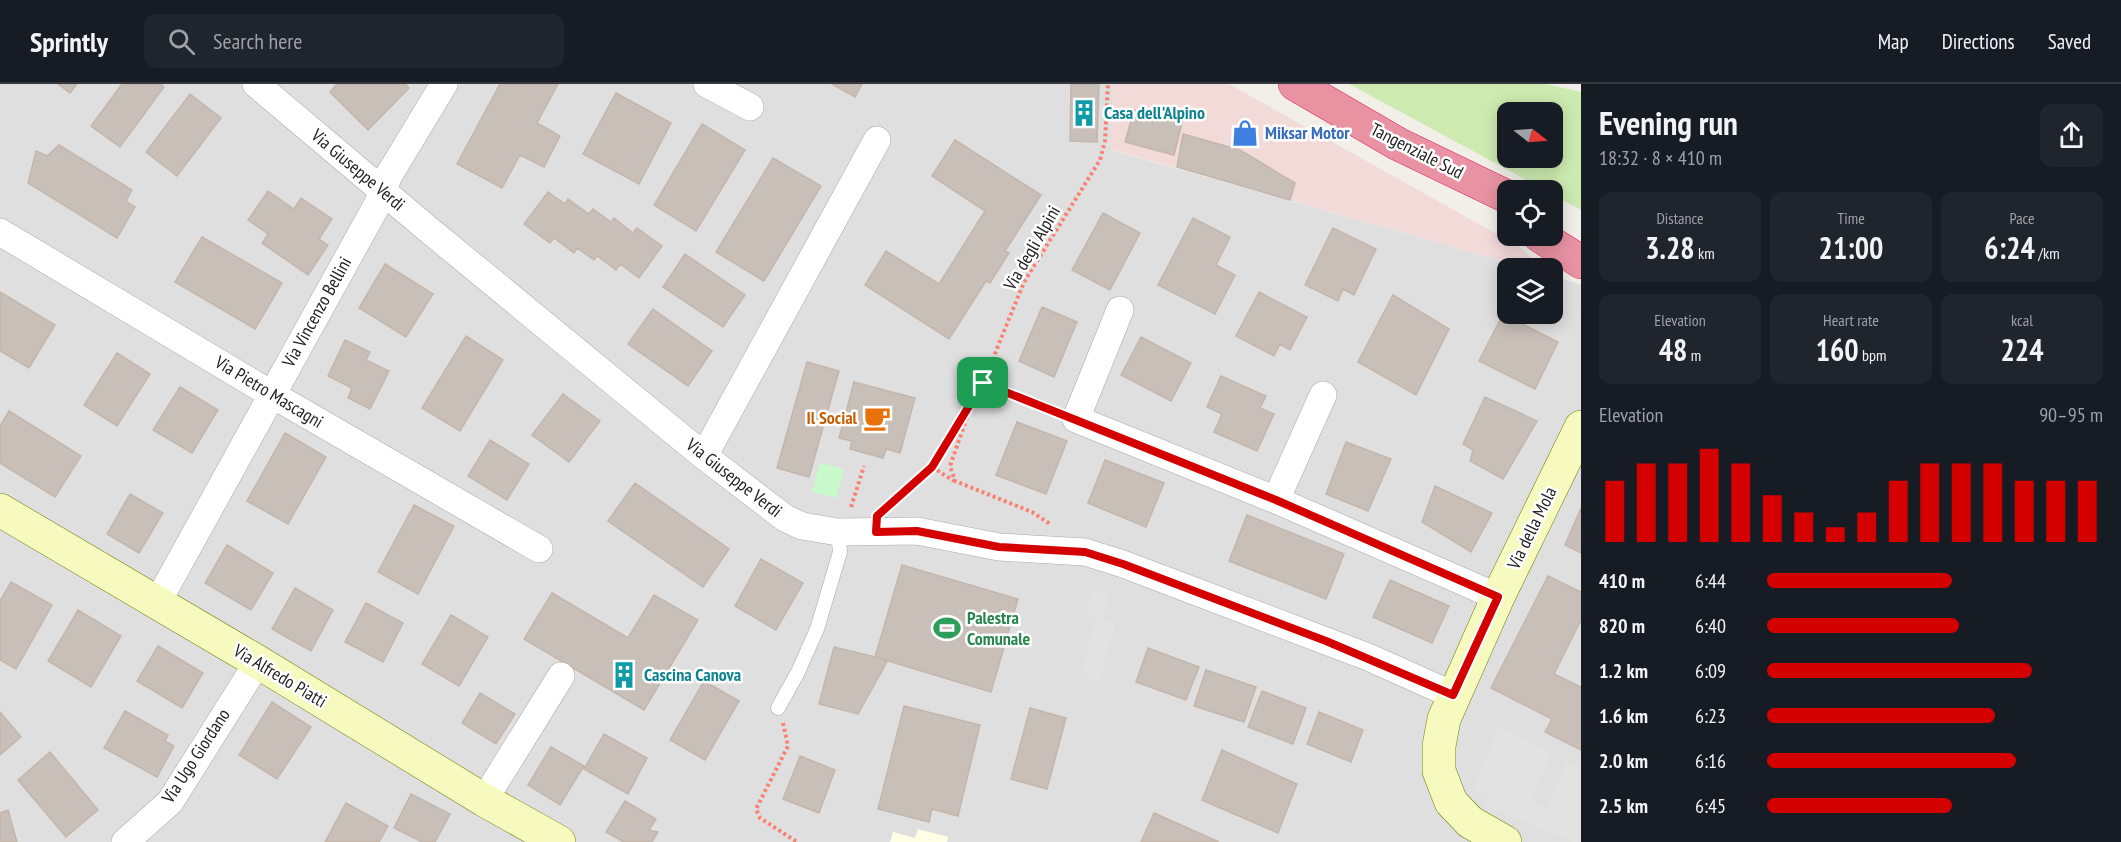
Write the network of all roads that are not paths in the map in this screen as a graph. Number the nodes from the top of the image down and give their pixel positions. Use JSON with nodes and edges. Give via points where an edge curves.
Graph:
{"nodes":[{"id":1,"x":256,"y":84,"type":"edge"},
{"id":2,"x":444,"y":84,"type":"edge"},
{"id":3,"x":707,"y":84,"type":"edge"},
{"id":4,"x":1296,"y":84,"type":"edge"},
{"id":5,"x":750,"y":107,"type":"dead end"},
{"id":6,"x":877,"y":140,"type":"dead end"},
{"id":7,"x":1398,"y":144,"type":"junction"},
{"id":8,"x":382,"y":190,"type":"junction"},
{"id":9,"x":1497,"y":193,"type":"edge"},
{"id":10,"x":1497,"y":207,"type":"edge"},
{"id":11,"x":0,"y":232,"type":"edge"},
{"id":12,"x":1120,"y":310,"type":"dead end"},
{"id":13,"x":271,"y":394,"type":"junction"},
{"id":14,"x":1323,"y":395,"type":"dead end"},
{"id":15,"x":1581,"y":427,"type":"edge"},
{"id":16,"x":704,"y":456,"type":"junction"},
{"id":17,"x":1276,"y":500,"type":"junction"},
{"id":18,"x":0,"y":510,"type":"edge"},
{"id":19,"x":843,"y":522,"type":"junction"},
{"id":20,"x":539,"y":549,"type":"dead end"},
{"id":21,"x":1498,"y":597,"type":"junction"},
{"id":22,"x":157,"y":603,"type":"junction"},
{"id":23,"x":258,"y":662,"type":"junction"},
{"id":24,"x":561,"y":676,"type":"dead end"},
{"id":25,"x":1453,"y":695,"type":"junction"},
{"id":26,"x":778,"y":708,"type":"road end"},
{"id":27,"x":484,"y":800,"type":"junction"},
{"id":28,"x":124,"y":842,"type":"edge"},
{"id":29,"x":559,"y":842,"type":"edge"},
{"id":30,"x":1505,"y":842,"type":"edge"}],
"edges":[{"from":1,"to":8,"type":"street","name":"Via Giuseppe Verdi"},
{"from":2,"to":8,"type":"street","name":"Via Vincenzo Bellini"},
{"from":3,"to":5,"type":"street"},
{"from":4,"to":7,"type":"highway","name":"Tangenziale Sud"},
{"from":6,"to":16,"type":"street"},
{"from":7,"to":9,"type":"highway","name":"Tangenziale Sud"},
{"from":7,"to":10,"type":"highway"},
{"from":8,"to":13,"type":"street","name":"Via Vincenzo Bellini"},
{"from":8,"to":16,"type":"street","name":"Via Giuseppe Verdi"},
{"from":11,"to":13,"type":"street","name":"Via Pietro Mascagni"},
{"from":12,"to":17,"type":"street","via":[[1076,419]]},
{"from":13,"to":20,"type":"street","name":"Via Pietro Mascagni"},
{"from":13,"to":22,"type":"street","name":"Via Vincenzo Bellini"},
{"from":14,"to":17,"type":"street"},
{"from":15,"to":21,"type":"street","name":"Via della Mola"},
{"from":16,"to":19,"type":"street","name":"Via Giuseppe Verdi","via":[[785,518],[802,526]]},
{"from":17,"to":21,"type":"street"},
{"from":18,"to":22,"type":"street","name":"Via Alfredo Piatti"},
{"from":19,"to":25,"type":"street","name":"Via Giuseppe Verdi","via":[[876,532],[917,531],[999,547],[1096,555],[1368,657]]},
{"from":19,"to":26,"type":"lane","via":[[840,552],[817,629]]},
{"from":21,"to":25,"type":"street","name":"Via della Mola"},
{"from":22,"to":23,"type":"street","name":"Via Alfredo Piatti"},
{"from":23,"to":27,"type":"street","name":"Via Alfredo Piatti"},
{"from":23,"to":28,"type":"street","name":"Via Ugo Giordano","via":[[170,802]]},
{"from":24,"to":27,"type":"street"},
{"from":25,"to":30,"type":"street","name":"Via della Mola","via":[[1439,746],[1439,771],[1459,812]]},
{"from":27,"to":29,"type":"street","name":"Via Alfredo Piatti"}]}
